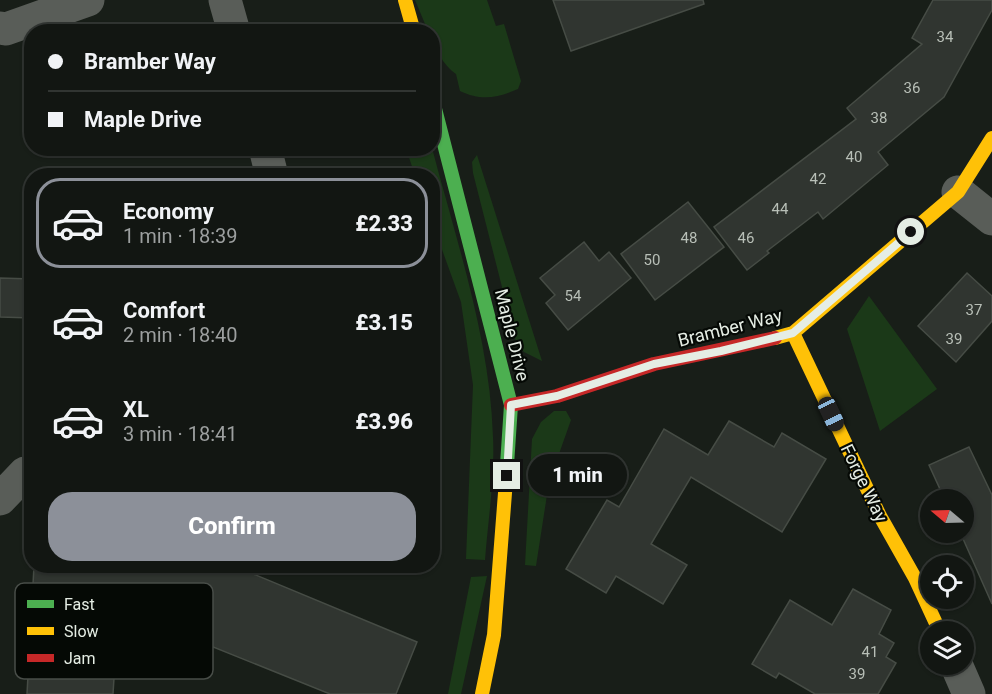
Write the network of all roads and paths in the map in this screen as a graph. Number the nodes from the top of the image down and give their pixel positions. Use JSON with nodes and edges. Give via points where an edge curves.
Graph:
{"nodes":[{"id":1,"x":88,"y":0,"type":"edge"},
{"id":2,"x":225,"y":0,"type":"edge"},
{"id":3,"x":405,"y":0,"type":"edge"},
{"id":4,"x":4,"y":19,"type":"edge"},
{"id":5,"x":232,"y":24,"type":"edge"},
{"id":6,"x":412,"y":24,"type":"edge"},
{"id":7,"x":440,"y":128,"type":"edge"},
{"id":8,"x":992,"y":138,"type":"edge"},
{"id":9,"x":958,"y":192,"type":"junction"},
{"id":10,"x":992,"y":219,"type":"edge"},
{"id":11,"x":793,"y":333,"type":"junction"},
{"id":12,"x":511,"y":405,"type":"junction"},
{"id":13,"x":24,"y":474,"type":"edge"},
{"id":14,"x":0,"y":499,"type":"edge"},
{"id":15,"x":935,"y":621,"type":"edge"},
{"id":16,"x":961,"y":675,"type":"edge"},
{"id":17,"x":482,"y":694,"type":"edge"},
{"id":18,"x":969,"y":694,"type":"edge"}],
"edges":[{"from":1,"to":4,"type":"street"},
{"from":2,"to":5,"type":"street"},
{"from":3,"to":6,"type":"street"},
{"from":7,"to":12,"type":"street","name":"Maple Drive"},
{"from":8,"to":9,"type":"street","name":"Bramber Way"},
{"from":9,"to":10,"type":"street"},
{"from":9,"to":11,"type":"street","name":"Bramber Way"},
{"from":11,"to":12,"type":"street","name":"Bramber Way","via":[[654,364],[557,396]]},
{"from":11,"to":15,"type":"street","name":"Forge Way"},
{"from":12,"to":17,"type":"street","name":"Maple Drive","via":[[500,580]]},
{"from":13,"to":14,"type":"street"},
{"from":16,"to":18,"type":"street"}]}
